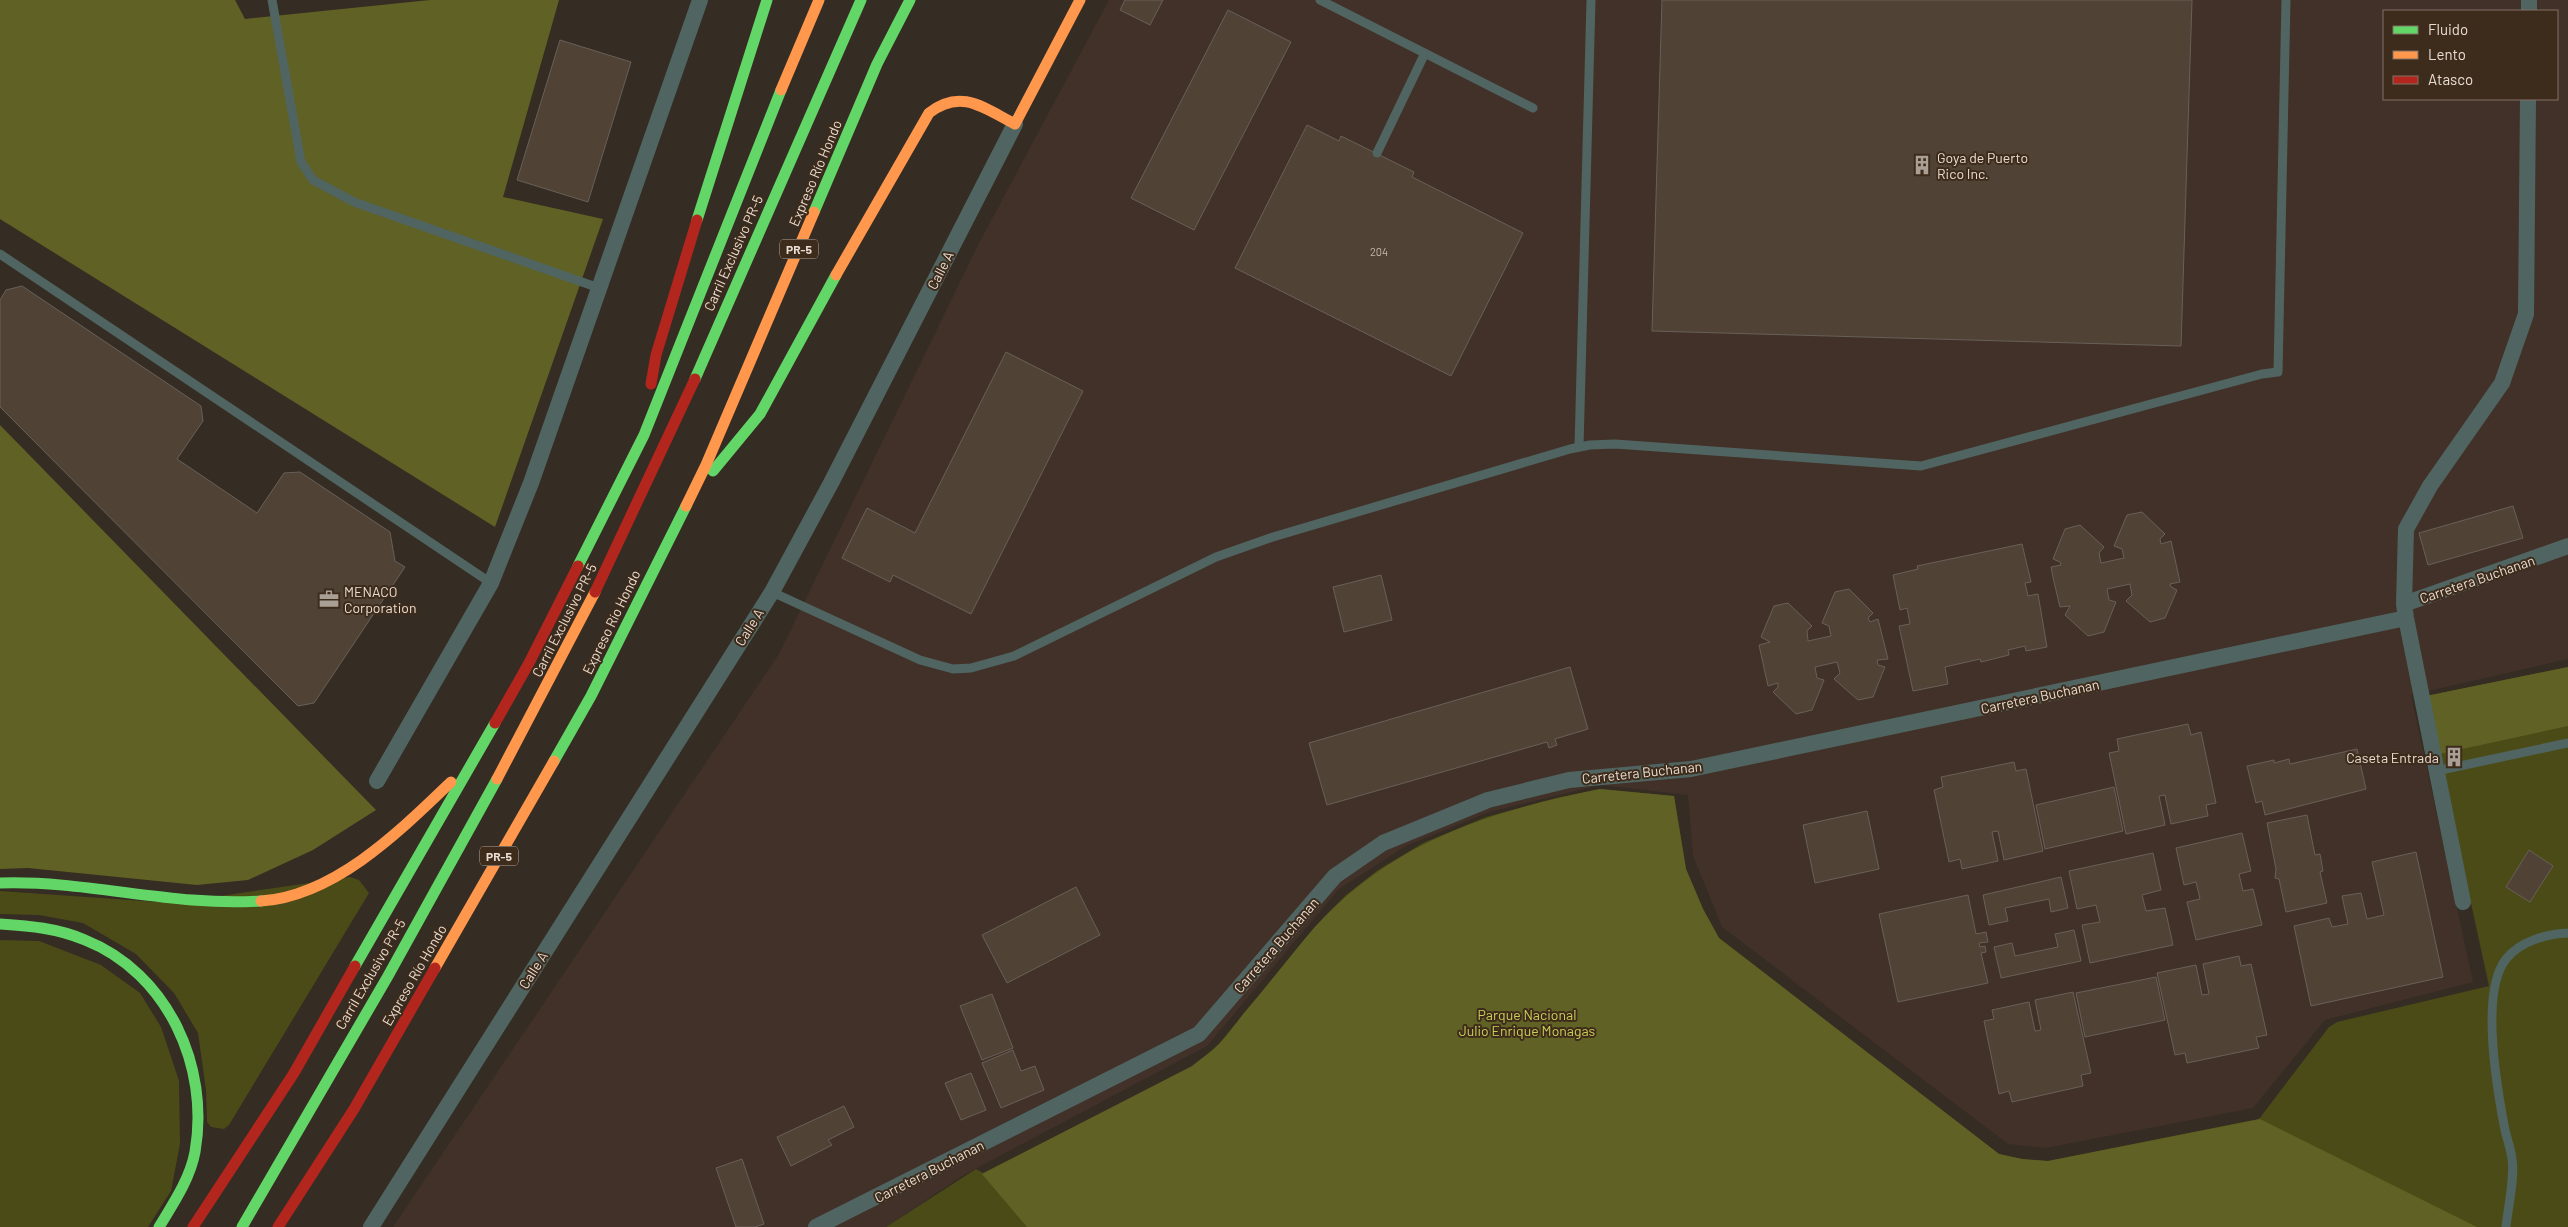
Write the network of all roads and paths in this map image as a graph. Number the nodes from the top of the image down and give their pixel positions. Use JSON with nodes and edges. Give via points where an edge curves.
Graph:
{"nodes":[{"id":1,"x":272,"y":0,"type":"edge"},
{"id":2,"x":700,"y":0,"type":"edge"},
{"id":3,"x":767,"y":0,"type":"edge"},
{"id":4,"x":819,"y":0,"type":"edge"},
{"id":5,"x":860,"y":0,"type":"edge"},
{"id":6,"x":910,"y":0,"type":"edge"},
{"id":7,"x":1080,"y":0,"type":"edge"},
{"id":8,"x":1320,"y":0,"type":"edge"},
{"id":9,"x":1591,"y":0,"type":"edge"},
{"id":10,"x":2286,"y":0,"type":"edge"},
{"id":11,"x":1425,"y":53,"type":"junction"},
{"id":12,"x":2528,"y":100,"type":"edge"},
{"id":13,"x":1533,"y":108,"type":"dead end"},
{"id":14,"x":1015,"y":124,"type":"junction"},
{"id":15,"x":1377,"y":153,"type":"dead end"},
{"id":16,"x":0,"y":254,"type":"edge"},
{"id":17,"x":599,"y":288,"type":"junction"},
{"id":18,"x":644,"y":435,"type":"junction"},
{"id":19,"x":1580,"y":447,"type":"junction"},
{"id":20,"x":689,"y":499,"type":"junction"},
{"id":21,"x":2568,"y":546,"type":"edge"},
{"id":22,"x":490,"y":583,"type":"junction"},
{"id":23,"x":772,"y":592,"type":"junction"},
{"id":24,"x":2405,"y":611,"type":"junction"},
{"id":25,"x":2568,"y":743,"type":"edge"},
{"id":26,"x":474,"y":760,"type":"junction"},
{"id":27,"x":2436,"y":772,"type":"junction"},
{"id":28,"x":377,"y":781,"type":"dead end"},
{"id":29,"x":0,"y":883,"type":"edge"},
{"id":30,"x":2463,"y":902,"type":"dead end"},
{"id":31,"x":0,"y":924,"type":"edge"},
{"id":32,"x":2568,"y":933,"type":"edge"},
{"id":33,"x":293,"y":1204,"type":"junction"},
{"id":34,"x":159,"y":1227,"type":"edge"},
{"id":35,"x":193,"y":1227,"type":"edge"},
{"id":36,"x":242,"y":1227,"type":"edge"},
{"id":37,"x":278,"y":1227,"type":"edge"},
{"id":38,"x":286,"y":1227,"type":"edge"},
{"id":39,"x":371,"y":1227,"type":"edge"},
{"id":40,"x":816,"y":1227,"type":"edge"},
{"id":41,"x":2506,"y":1227,"type":"edge"}],
"edges":[{"from":1,"to":17,"type":"lane","via":[[301,162],[313,180],[354,202]]},
{"from":2,"to":17,"type":"street"},
{"from":3,"to":18,"type":"main road","via":[[656,355]]},
{"from":4,"to":18,"type":"main road"},
{"from":5,"to":36,"type":"main road","name":"Carril Exclusivo PR-5","via":[[662,451],[550,680],[478,815]]},
{"from":6,"to":20,"type":"main road","name":"Expreso Río Hondo","number":"PR-5","via":[[877,64]]},
{"from":7,"to":14,"type":"main road","name":"Calle A"},
{"from":8,"to":11,"type":"lane"},
{"from":9,"to":19,"type":"lane"},
{"from":10,"to":19,"type":"lane","via":[[2278,372],[1921,466],[1615,444]]},
{"from":11,"to":13,"type":"lane"},
{"from":11,"to":15,"type":"lane"},
{"from":12,"to":24,"type":"street","via":[[2526,314],[2502,383],[2430,486],[2406,529]]},
{"from":14,"to":20,"type":"main road","via":[[962,99],[944,101],[929,113],[760,414]]},
{"from":14,"to":23,"type":"street","name":"Calle A"},
{"from":16,"to":22,"type":"lane"},
{"from":17,"to":22,"type":"street","via":[[531,483]]},
{"from":18,"to":26,"type":"main road","via":[[529,663]]},
{"from":19,"to":23,"type":"lane","via":[[1216,557],[1014,656],[971,668],[953,669],[920,660]]},
{"from":20,"to":33,"type":"main road","name":"Expreso Río Hondo","number":"PR-5","via":[[591,696],[354,1109]]},
{"from":21,"to":24,"type":"street","name":"Carretera Buchanan"},
{"from":22,"to":28,"type":"street"},
{"from":23,"to":39,"type":"street","name":"Calle A"},
{"from":24,"to":27,"type":"street"},
{"from":24,"to":40,"type":"street","name":"Carretera Buchanan","via":[[1691,769],[1569,780],[1488,800],[1382,843],[1334,876],[1199,1034]]},
{"from":25,"to":27,"type":"lane"},
{"from":26,"to":29,"type":"main road","via":[[397,834],[360,862],[315,885],[275,898],[232,903],[89,887]]},
{"from":26,"to":35,"type":"main road","via":[[294,1073]]},
{"from":27,"to":30,"type":"street"},
{"from":31,"to":34,"type":"main road","via":[[56,929],[102,948],[130,966],[169,1010],[192,1061],[199,1118],[196,1149],[187,1176]]},
{"from":32,"to":41,"type":"lane","via":[[2540,939],[2507,958],[2494,990],[2493,1046],[2512,1160]]},
{"from":33,"to":37,"type":"main road","name":"Expreso Río Hondo","number":"PR-5"},
{"from":33,"to":38,"type":"main road"}]}
